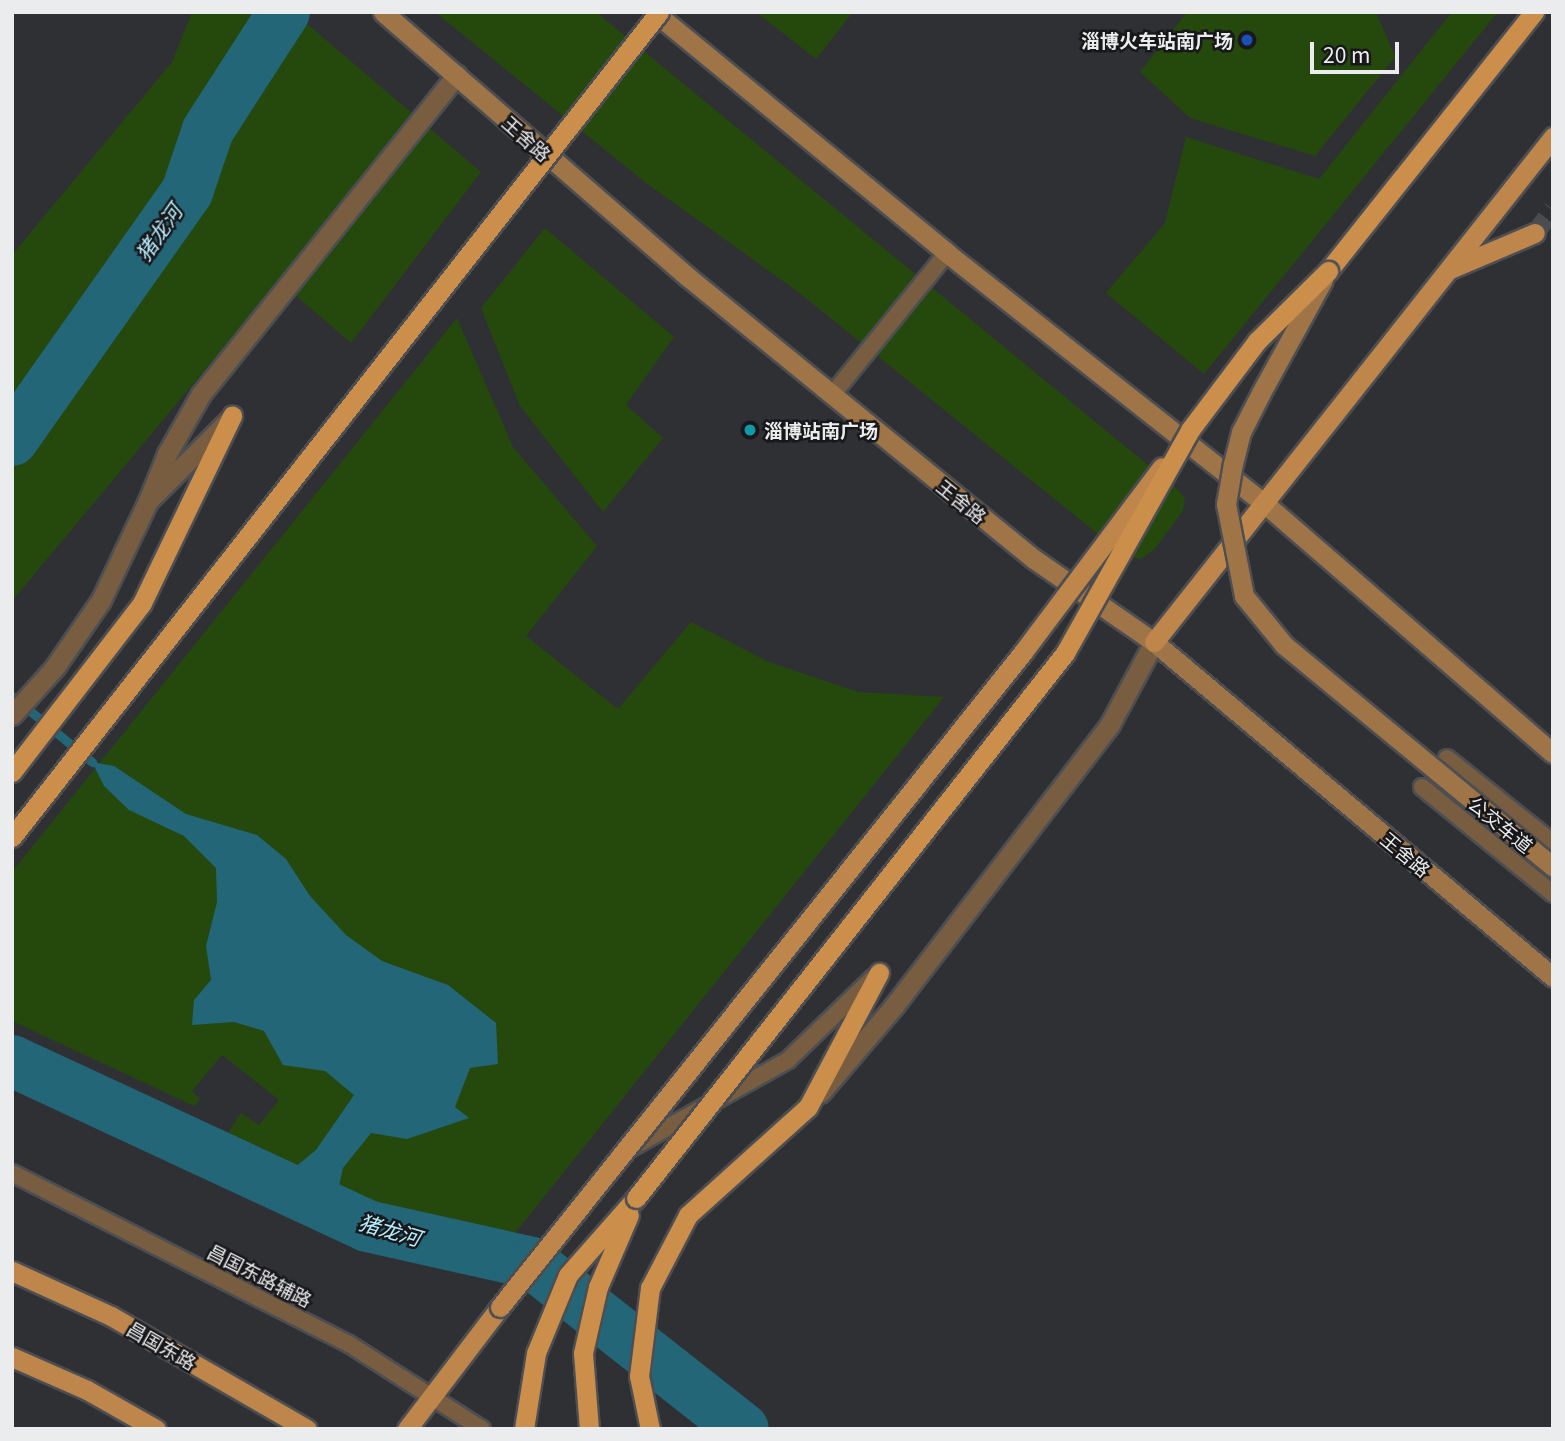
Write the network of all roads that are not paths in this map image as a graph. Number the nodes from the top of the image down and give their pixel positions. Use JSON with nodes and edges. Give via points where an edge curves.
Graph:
{"nodes":[{"id":1,"x":383,"y":12,"type":"edge"},
{"id":2,"x":656,"y":12,"type":"edge"},
{"id":3,"x":1534,"y":12,"type":"edge"},
{"id":4,"x":457,"y":75,"type":"junction"},
{"id":5,"x":1553,"y":138,"type":"edge"},
{"id":6,"x":1535,"y":233,"type":"tunnel mouth"},
{"id":7,"x":947,"y":253,"type":"junction"},
{"id":8,"x":1449,"y":269,"type":"junction"},
{"id":9,"x":1328,"y":271,"type":"junction"},
{"id":10,"x":832,"y":395,"type":"junction"},
{"id":11,"x":232,"y":416,"type":"joint"},
{"id":12,"x":1189,"y":430,"type":"junction"},
{"id":13,"x":148,"y":501,"type":"junction"},
{"id":14,"x":1264,"y":503,"type":"junction"},
{"id":15,"x":1154,"y":642,"type":"junction"},
{"id":16,"x":12,"y":715,"type":"edge"},
{"id":17,"x":1553,"y":753,"type":"edge"},
{"id":18,"x":1447,"y":758,"type":"dead end"},
{"id":19,"x":12,"y":772,"type":"edge"},
{"id":20,"x":1422,"y":787,"type":"dead end"},
{"id":21,"x":19,"y":827,"type":"edge"},
{"id":22,"x":12,"y":837,"type":"edge"},
{"id":23,"x":1553,"y":843,"type":"edge"},
{"id":24,"x":1553,"y":867,"type":"edge"},
{"id":25,"x":1553,"y":894,"type":"edge"},
{"id":26,"x":879,"y":973,"type":"joint"},
{"id":27,"x":1553,"y":977,"type":"edge"},
{"id":28,"x":808,"y":1107,"type":"junction"},
{"id":29,"x":624,"y":1152,"type":"junction"},
{"id":30,"x":12,"y":1173,"type":"edge"},
{"id":31,"x":636,"y":1198,"type":"junction"},
{"id":32,"x":12,"y":1271,"type":"edge"},
{"id":33,"x":12,"y":1357,"type":"edge"},
{"id":34,"x":431,"y":1396,"type":"junction"},
{"id":35,"x":156,"y":1429,"type":"edge"},
{"id":36,"x":307,"y":1429,"type":"edge"},
{"id":37,"x":407,"y":1429,"type":"edge"},
{"id":38,"x":482,"y":1429,"type":"edge"},
{"id":39,"x":524,"y":1429,"type":"edge"},
{"id":40,"x":589,"y":1429,"type":"edge"},
{"id":41,"x":650,"y":1429,"type":"edge"}],
"edges":[{"from":1,"to":4,"type":"main road","name":"王舍路"},
{"from":2,"to":7,"type":"main road"},
{"from":2,"to":21,"type":"highway","bridge":true},
{"from":3,"to":9,"type":"highway"},
{"from":4,"to":10,"type":"main road","name":"王舍路","via":[[671,263]]},
{"from":4,"to":13,"type":"street","via":[[201,394],[167,454]]},
{"from":5,"to":8,"type":"main road"},
{"from":6,"to":8,"type":"main road"},
{"from":7,"to":10,"type":"lane"},
{"from":7,"to":14,"type":"main road"},
{"from":8,"to":14,"type":"main road"},
{"from":9,"to":12,"type":"highway","bridge":true,"via":[[1257,341]]},
{"from":9,"to":24,"type":"main road","bridge":true,"via":[[1241,432],[1226,504],[1244,596],[1284,645]]},
{"from":10,"to":15,"type":"main road","name":"王舍路","via":[[1034,559]]},
{"from":11,"to":13,"type":"street"},
{"from":11,"to":19,"type":"highway","via":[[142,603]]},
{"from":12,"to":29,"type":"main road","bridge":true,"via":[[1023,652]]},
{"from":12,"to":31,"type":"highway","bridge":true,"via":[[1065,653]]},
{"from":13,"to":16,"type":"street","via":[[101,600]]},
{"from":14,"to":15,"type":"main road"},
{"from":14,"to":17,"type":"main road"},
{"from":15,"to":27,"type":"main road","name":"王舍路"},
{"from":15,"to":28,"type":"street","via":[[1110,723],[894,1006]]},
{"from":18,"to":23,"type":"lane","name":"公交车道"},
{"from":20,"to":25,"type":"lane","name":"公交车道"},
{"from":21,"to":22,"type":"highway","bridge":true},
{"from":26,"to":28,"type":"highway"},
{"from":26,"to":29,"type":"lane","bridge":true,"via":[[788,1060]]},
{"from":28,"to":41,"type":"highway","via":[[688,1215],[650,1288],[639,1376]]},
{"from":29,"to":34,"type":"main road","bridge":true},
{"from":30,"to":34,"type":"lane","name":"昌国东路辅路","via":[[349,1344]]},
{"from":31,"to":39,"type":"highway","via":[[568,1275],[536,1353]]},
{"from":31,"to":40,"type":"highway","via":[[598,1287],[583,1353]]},
{"from":32,"to":36,"type":"main road","name":"昌国东路","via":[[111,1316]]},
{"from":33,"to":35,"type":"main road","via":[[87,1390]]},
{"from":34,"to":37,"type":"main road"},
{"from":34,"to":38,"type":"lane","name":"昌国东路辅路"}]}
